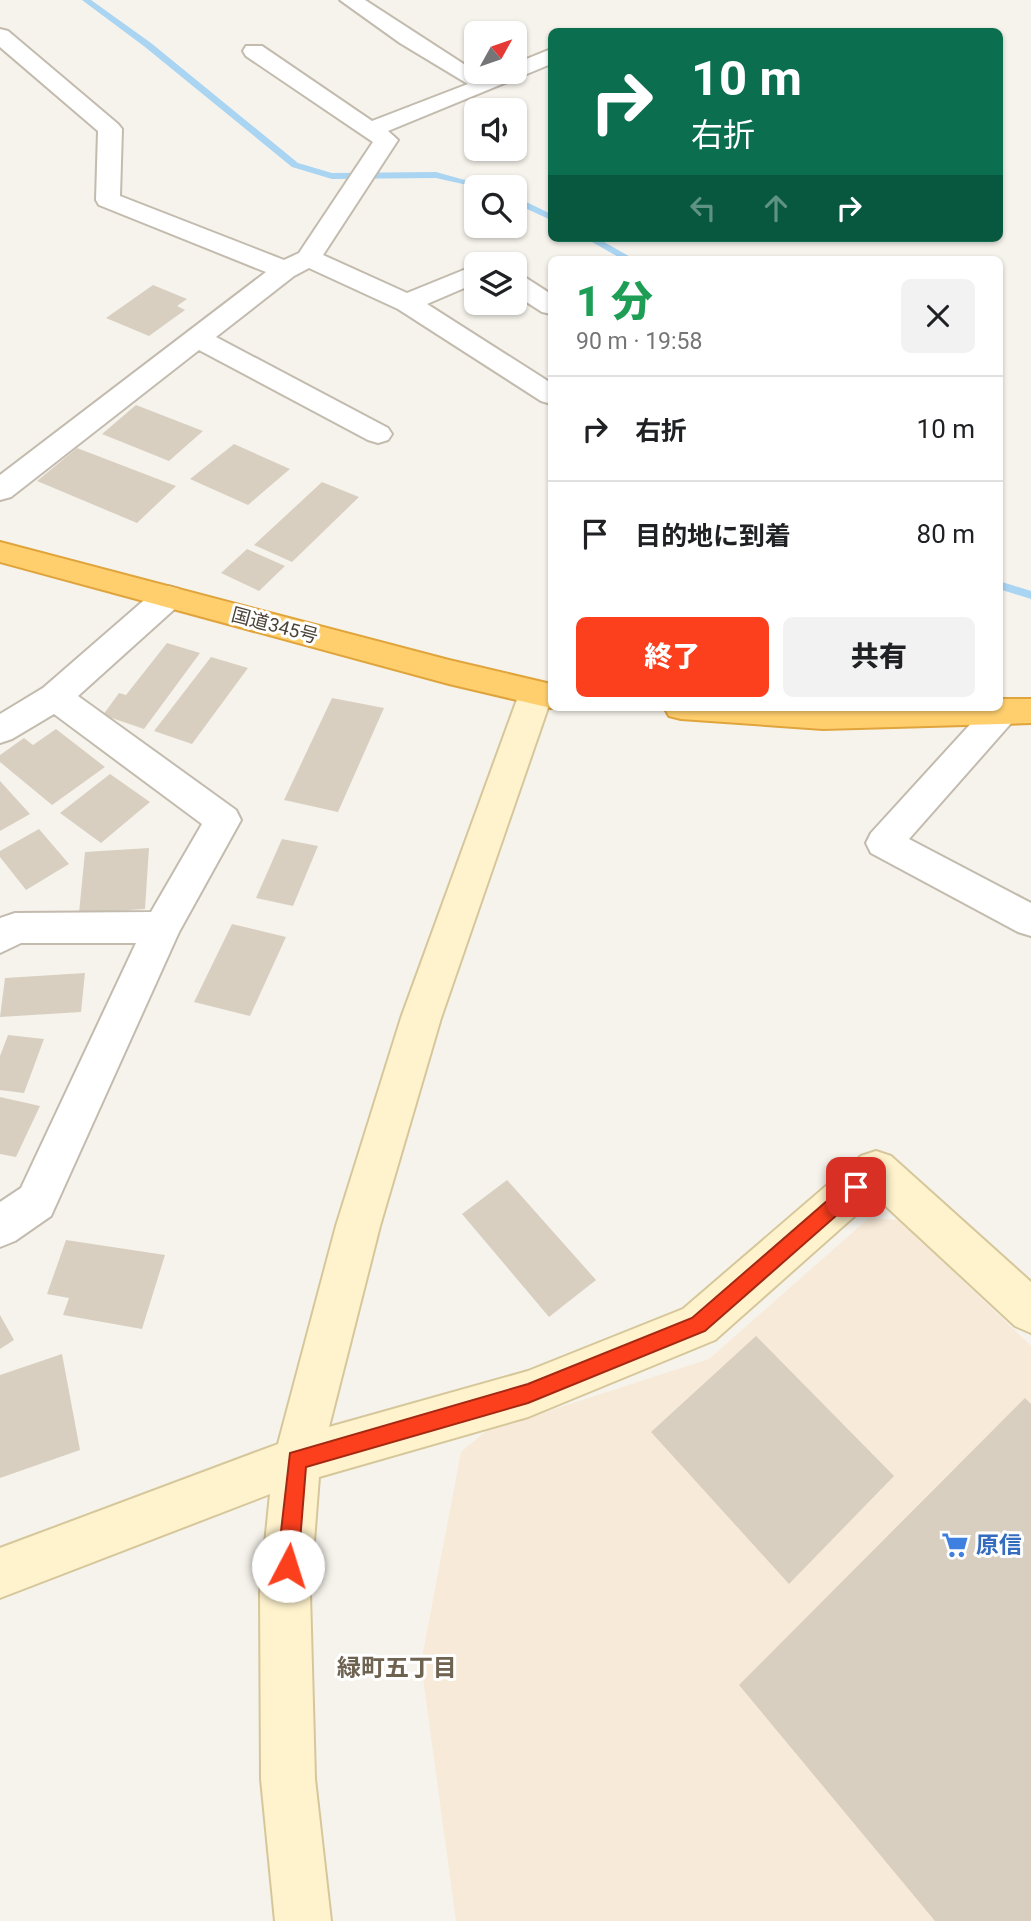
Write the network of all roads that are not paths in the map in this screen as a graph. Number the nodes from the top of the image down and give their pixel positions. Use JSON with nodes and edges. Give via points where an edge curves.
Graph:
{"nodes":[{"id":1,"x":351,"y":0,"type":"edge"},
{"id":2,"x":1,"y":38,"type":"edge"},
{"id":3,"x":254,"y":51,"type":"dead end"},
{"id":4,"x":548,"y":57,"type":"edge"},
{"id":5,"x":486,"y":85,"type":"junction"},
{"id":6,"x":370,"y":130,"type":"junction"},
{"id":7,"x":296,"y":264,"type":"junction"},
{"id":8,"x":464,"y":278,"type":"edge"},
{"id":9,"x":527,"y":290,"type":"edge"},
{"id":10,"x":408,"y":303,"type":"junction"},
{"id":11,"x":548,"y":304,"type":"edge"},
{"id":12,"x":198,"y":338,"type":"junction"},
{"id":13,"x":548,"y":393,"type":"edge"},
{"id":14,"x":378,"y":434,"type":"dead end"},
{"id":15,"x":0,"y":490,"type":"edge"},
{"id":16,"x":0,"y":552,"type":"edge"},
{"id":17,"x":168,"y":597,"type":"junction"},
{"id":18,"x":544,"y":695,"type":"edge"},
{"id":19,"x":55,"y":697,"type":"junction"},
{"id":20,"x":744,"y":711,"type":"edge"},
{"id":21,"x":1016,"y":712,"type":"edge"},
{"id":22,"x":0,"y":730,"type":"edge"},
{"id":23,"x":1031,"y":921,"type":"edge"},
{"id":24,"x":162,"y":927,"type":"junction"},
{"id":25,"x":0,"y":937,"type":"edge"},
{"id":26,"x":0,"y":1227,"type":"edge"},
{"id":27,"x":1031,"y":1311,"type":"edge"},
{"id":28,"x":297,"y":1460,"type":"junction"},
{"id":29,"x":0,"y":1573,"type":"edge"},
{"id":30,"x":303,"y":1921,"type":"edge"}],
"edges":[{"from":1,"to":5,"type":"street"},
{"from":2,"to":7,"type":"street","via":[[110,129],[108,200]]},
{"from":3,"to":6,"type":"street"},
{"from":4,"to":5,"type":"street"},
{"from":5,"to":6,"type":"street"},
{"from":6,"to":7,"type":"street","via":[[386,140]]},
{"from":7,"to":10,"type":"street"},
{"from":7,"to":12,"type":"street"},
{"from":8,"to":10,"type":"street"},
{"from":9,"to":11,"type":"street"},
{"from":10,"to":13,"type":"street"},
{"from":12,"to":14,"type":"street"},
{"from":12,"to":15,"type":"street"},
{"from":16,"to":17,"type":"highway","name":"国道345号"},
{"from":17,"to":18,"type":"highway","name":"国道345号"},
{"from":17,"to":19,"type":"street"},
{"from":18,"to":28,"type":"street","via":[[421,1018],[358,1226]]},
{"from":19,"to":22,"type":"street"},
{"from":19,"to":24,"type":"street","via":[[223,820]]},
{"from":20,"to":21,"type":"highway","via":[[823,716]]},
{"from":21,"to":23,"type":"street","via":[[884,843]]},
{"from":24,"to":25,"type":"street","via":[[15,928]]},
{"from":24,"to":26,"type":"street","via":[[36,1202]]},
{"from":27,"to":28,"type":"street","via":[[876,1170],[699,1325],[528,1394]]},
{"from":28,"to":29,"type":"street"},
{"from":28,"to":30,"type":"street","via":[[285,1606],[288,1779]]}]}
